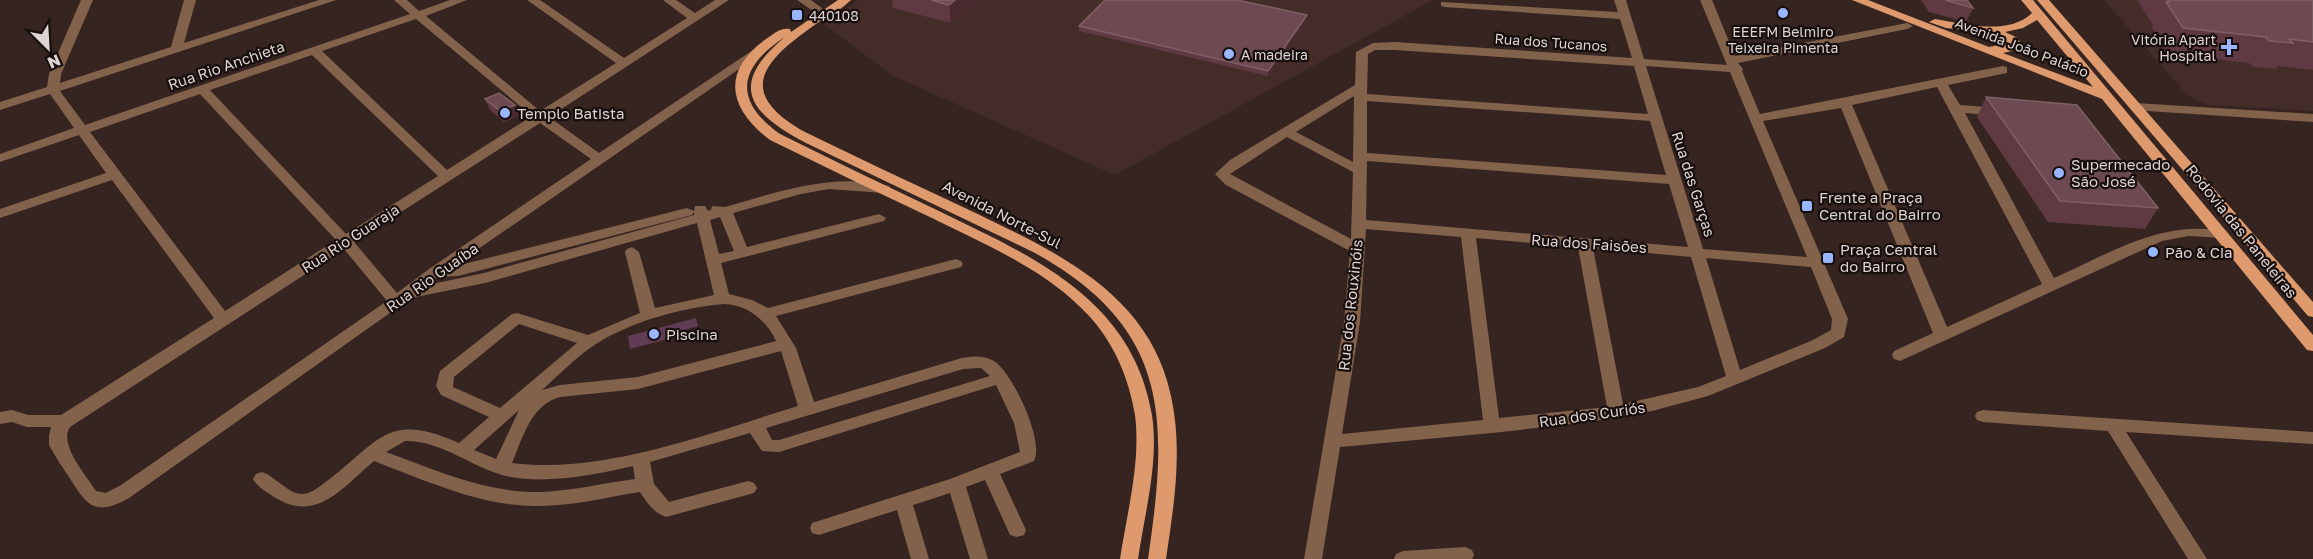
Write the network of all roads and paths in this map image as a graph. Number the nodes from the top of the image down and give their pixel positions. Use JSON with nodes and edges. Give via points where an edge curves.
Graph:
{"nodes":[{"id":1,"x":87,"y":0,"type":"edge"},
{"id":2,"x":330,"y":0,"type":"edge"},
{"id":3,"x":400,"y":0,"type":"edge"},
{"id":4,"x":461,"y":0,"type":"edge"},
{"id":5,"x":533,"y":0,"type":"edge"},
{"id":6,"x":669,"y":0,"type":"edge"},
{"id":7,"x":723,"y":0,"type":"edge"},
{"id":8,"x":803,"y":0,"type":"edge"},
{"id":9,"x":845,"y":0,"type":"edge"},
{"id":10,"x":1620,"y":0,"type":"edge"},
{"id":11,"x":1707,"y":0,"type":"edge"},
{"id":12,"x":1858,"y":0,"type":"edge"},
{"id":13,"x":1876,"y":0,"type":"edge"},
{"id":14,"x":2027,"y":0,"type":"edge"},
{"id":15,"x":2043,"y":0,"type":"edge"},
{"id":16,"x":193,"y":1,"type":"edge"},
{"id":17,"x":824,"y":4,"type":"edge"},
{"id":18,"x":1445,"y":4,"type":"dead end"},
{"id":19,"x":1532,"y":5,"type":"edge"},
{"id":20,"x":2038,"y":13,"type":"junction"},
{"id":21,"x":418,"y":15,"type":"junction"},
{"id":22,"x":1625,"y":16,"type":"junction"},
{"id":23,"x":694,"y":18,"type":"junction"},
{"id":24,"x":1907,"y":26,"type":"dead end"},
{"id":25,"x":1986,"y":29,"type":"junction"},
{"id":26,"x":1985,"y":49,"type":"junction"},
{"id":27,"x":176,"y":50,"type":"junction"},
{"id":28,"x":1364,"y":50,"type":"joint"},
{"id":29,"x":315,"y":51,"type":"junction"},
{"id":30,"x":757,"y":52,"type":"junction"},
{"id":31,"x":623,"y":63,"type":"junction"},
{"id":32,"x":1640,"y":64,"type":"junction"},
{"id":33,"x":1735,"y":65,"type":"junction"},
{"id":34,"x":2003,"y":70,"type":"dead end"},
{"id":35,"x":1941,"y":84,"type":"junction"},
{"id":36,"x":53,"y":90,"type":"junction"},
{"id":37,"x":203,"y":90,"type":"junction"},
{"id":38,"x":1360,"y":92,"type":"junction"},
{"id":39,"x":2107,"y":97,"type":"junction"},
{"id":40,"x":1845,"y":103,"type":"junction"},
{"id":41,"x":0,"y":106,"type":"edge"},
{"id":42,"x":2136,"y":107,"type":"junction"},
{"id":43,"x":1956,"y":108,"type":"junction"},
{"id":44,"x":2012,"y":113,"type":"edge"},
{"id":45,"x":539,"y":116,"type":"junction"},
{"id":46,"x":2313,"y":117,"type":"edge"},
{"id":47,"x":1655,"y":118,"type":"junction"},
{"id":48,"x":1756,"y":118,"type":"junction"},
{"id":49,"x":84,"y":130,"type":"junction"},
{"id":50,"x":1286,"y":132,"type":"junction"},
{"id":51,"x":0,"y":158,"type":"edge"},
{"id":52,"x":599,"y":159,"type":"junction"},
{"id":53,"x":1361,"y":164,"type":"junction"},
{"id":54,"x":114,"y":174,"type":"junction"},
{"id":55,"x":446,"y":176,"type":"junction"},
{"id":56,"x":1674,"y":180,"type":"junction"},
{"id":57,"x":884,"y":189,"type":"junction"},
{"id":58,"x":725,"y":211,"type":"junction"},
{"id":59,"x":701,"y":213,"type":"junction"},
{"id":60,"x":0,"y":214,"type":"edge"},
{"id":61,"x":879,"y":218,"type":"dead end"},
{"id":62,"x":2210,"y":219,"type":"junction"},
{"id":63,"x":2232,"y":221,"type":"junction"},
{"id":64,"x":1359,"y":224,"type":"junction"},
{"id":65,"x":1468,"y":234,"type":"junction"},
{"id":66,"x":2222,"y":234,"type":"junction"},
{"id":67,"x":345,"y":241,"type":"junction"},
{"id":68,"x":1585,"y":243,"type":"junction"},
{"id":69,"x":1356,"y":248,"type":"junction"},
{"id":70,"x":632,"y":252,"type":"dead end"},
{"id":71,"x":1698,"y":252,"type":"junction"},
{"id":72,"x":742,"y":253,"type":"junction"},
{"id":73,"x":715,"y":260,"type":"junction"},
{"id":74,"x":1818,"y":263,"type":"junction"},
{"id":75,"x":956,"y":264,"type":"dead end"},
{"id":76,"x":457,"y":272,"type":"junction"},
{"id":77,"x":2051,"y":286,"type":"junction"},
{"id":78,"x":402,"y":298,"type":"junction"},
{"id":79,"x":723,"y":299,"type":"junction"},
{"id":80,"x":2313,"y":312,"type":"edge"},
{"id":81,"x":765,"y":314,"type":"junction"},
{"id":82,"x":649,"y":316,"type":"junction"},
{"id":83,"x":223,"y":319,"type":"junction"},
{"id":84,"x":1942,"y":335,"type":"junction"},
{"id":85,"x":590,"y":341,"type":"junction"},
{"id":86,"x":786,"y":344,"type":"junction"},
{"id":87,"x":2313,"y":346,"type":"edge"},
{"id":88,"x":1900,"y":355,"type":"dead end"},
{"id":89,"x":1001,"y":378,"type":"junction"},
{"id":90,"x":1735,"y":379,"type":"junction"},
{"id":91,"x":808,"y":410,"type":"junction"},
{"id":92,"x":1616,"y":412,"type":"junction"},
{"id":93,"x":500,"y":415,"type":"junction"},
{"id":94,"x":1983,"y":416,"type":"dead end"},
{"id":95,"x":0,"y":418,"type":"edge"},
{"id":96,"x":65,"y":421,"type":"junction"},
{"id":97,"x":756,"y":425,"type":"junction"},
{"id":98,"x":2113,"y":425,"type":"junction"},
{"id":99,"x":1492,"y":426,"type":"junction"},
{"id":100,"x":2313,"y":438,"type":"edge"},
{"id":101,"x":1332,"y":441,"type":"junction"},
{"id":102,"x":461,"y":451,"type":"junction"},
{"id":103,"x":371,"y":453,"type":"junction"},
{"id":104,"x":641,"y":458,"type":"junction"},
{"id":105,"x":501,"y":468,"type":"junction"},
{"id":106,"x":990,"y":472,"type":"junction"},
{"id":107,"x":262,"y":479,"type":"dead end"},
{"id":108,"x":956,"y":484,"type":"junction"},
{"id":109,"x":645,"y":485,"type":"junction"},
{"id":110,"x":748,"y":488,"type":"dead end"},
{"id":111,"x":903,"y":500,"type":"junction"},
{"id":112,"x":819,"y":528,"type":"dead end"},
{"id":113,"x":1017,"y":530,"type":"dead end"},
{"id":114,"x":1465,"y":555,"type":"dead end"},
{"id":115,"x":920,"y":559,"type":"edge"},
{"id":116,"x":979,"y":559,"type":"edge"},
{"id":117,"x":1129,"y":559,"type":"edge"},
{"id":118,"x":1157,"y":559,"type":"edge"},
{"id":119,"x":1313,"y":559,"type":"edge"},
{"id":120,"x":1403,"y":559,"type":"edge"},
{"id":121,"x":2198,"y":559,"type":"edge"}],
"edges":[{"from":1,"to":36,"type":"street","via":[[55,74]]},
{"from":2,"to":27,"type":"street"},
{"from":3,"to":21,"type":"street"},
{"from":4,"to":21,"type":"street","name":"Rua Rio Anchieta"},
{"from":5,"to":31,"type":"street"},
{"from":6,"to":23,"type":"street"},
{"from":7,"to":23,"type":"street","name":"Rua Rio Guaraja"},
{"from":8,"to":17,"type":"street"},
{"from":9,"to":118,"type":"main road","name":"Avenida Norte-Sul","via":[[766,61],[757,80],[763,106],[780,121],[814,140],[1048,254],[1094,286],[1122,314],[1155,369],[1167,414],[1169,460]]},
{"from":10,"to":22,"type":"street","name":"Rua das Garças"},
{"from":11,"to":33,"type":"street"},
{"from":12,"to":26,"type":"main road","name":"Avenida João Palácio"},
{"from":13,"to":25,"type":"main road","name":"Avenida João Palácio","via":[[1936,22]]},
{"from":14,"to":20,"type":"main road","name":"Rodovia das Paneleiras"},
{"from":15,"to":42,"type":"main road","name":"Rodovia das Paneleiras"},
{"from":16,"to":27,"type":"street"},
{"from":17,"to":30,"type":"main road","name":"Avenida Norte-Sul"},
{"from":18,"to":19,"type":"street"},
{"from":19,"to":22,"type":"street"},
{"from":20,"to":25,"type":"main road","name":"Avenida João Palácio","via":[[2031,21],[2017,26]]},
{"from":20,"to":39,"type":"main road","name":"Rodovia das Paneleiras"},
{"from":21,"to":29,"type":"street","name":"Rua Rio Anchieta"},
{"from":21,"to":45,"type":"street"},
{"from":22,"to":32,"type":"street","name":"Rua das Garças"},
{"from":23,"to":31,"type":"street","name":"Rua Rio Guaraja"},
{"from":24,"to":33,"type":"street","name":"Rua dos Tucanos"},
{"from":25,"to":26,"type":"main road","via":[[2016,44],[2008,50]]},
{"from":26,"to":39,"type":"main road","name":"Avenida João Palácio"},
{"from":27,"to":36,"type":"street"},
{"from":28,"to":32,"type":"street","name":"Rua dos Tucanos","via":[[1395,46]]},
{"from":28,"to":38,"type":"street","name":"Rua dos Rouxinóis"},
{"from":29,"to":37,"type":"street","name":"Rua Rio Anchieta"},
{"from":29,"to":55,"type":"street"},
{"from":30,"to":52,"type":"street","name":"Rua Rio Guaíba"},
{"from":30,"to":57,"type":"main road","name":"Avenida Norte-Sul","via":[[746,66],[741,82],[742,99],[752,119],[775,137]]},
{"from":31,"to":45,"type":"street","name":"Rua Rio Guaraja"},
{"from":32,"to":33,"type":"street","name":"Rua dos Tucanos"},
{"from":32,"to":47,"type":"street","name":"Rua das Garças"},
{"from":33,"to":48,"type":"street"},
{"from":34,"to":35,"type":"street"},
{"from":35,"to":40,"type":"street"},
{"from":35,"to":43,"type":"street"},
{"from":36,"to":41,"type":"street"},
{"from":36,"to":49,"type":"street"},
{"from":37,"to":49,"type":"street","name":"Rua Rio Anchieta"},
{"from":37,"to":67,"type":"street"},
{"from":38,"to":47,"type":"street"},
{"from":38,"to":50,"type":"street"},
{"from":38,"to":53,"type":"street","name":"Rua dos Rouxinóis"},
{"from":39,"to":62,"type":"main road","name":"Rodovia das Paneleiras"},
{"from":40,"to":48,"type":"street"},
{"from":40,"to":84,"type":"street"},
{"from":42,"to":46,"type":"street"},
{"from":42,"to":63,"type":"main road","name":"Rodovia das Paneleiras"},
{"from":43,"to":44,"type":"street"},
{"from":43,"to":77,"type":"street"},
{"from":45,"to":52,"type":"street"},
{"from":45,"to":55,"type":"street","name":"Rua Rio Guaraja"},
{"from":47,"to":56,"type":"street","name":"Rua das Garças"},
{"from":48,"to":74,"type":"street"},
{"from":49,"to":51,"type":"street","name":"Rua Rio Anchieta"},
{"from":49,"to":54,"type":"street"},
{"from":50,"to":53,"type":"street"},
{"from":50,"to":69,"type":"street","via":[[1222,174]]},
{"from":52,"to":76,"type":"street","name":"Rua Rio Guaíba"},
{"from":53,"to":56,"type":"street"},
{"from":53,"to":64,"type":"street","name":"Rua dos Rouxinóis"},
{"from":54,"to":60,"type":"street"},
{"from":54,"to":83,"type":"street"},
{"from":55,"to":67,"type":"street","name":"Rua Rio Guaraja"},
{"from":56,"to":71,"type":"street","name":"Rua das Garças"},
{"from":57,"to":58,"type":"street","via":[[815,187]]},
{"from":57,"to":117,"type":"main road","name":"Avenida Norte-Sul","via":[[1044,271],[1078,296],[1115,336],[1132,368],[1144,417]]},
{"from":58,"to":59,"type":"street"},
{"from":58,"to":72,"type":"street"},
{"from":59,"to":73,"type":"street"},
{"from":59,"to":76,"type":"street","via":[[649,220]]},
{"from":61,"to":72,"type":"street"},
{"from":62,"to":63,"type":"main road"},
{"from":62,"to":66,"type":"main road","name":"Rodovia das Paneleiras"},
{"from":63,"to":80,"type":"main road","name":"Rodovia das Paneleiras"},
{"from":64,"to":65,"type":"street","name":"Rua dos Faisões"},
{"from":64,"to":69,"type":"street","name":"Rua dos Rouxinóis"},
{"from":65,"to":68,"type":"street","name":"Rua dos Faisões"},
{"from":65,"to":99,"type":"street"},
{"from":66,"to":77,"type":"street","via":[[2167,234]]},
{"from":66,"to":87,"type":"main road","name":"Rodovia das Paneleiras"},
{"from":67,"to":78,"type":"street"},
{"from":67,"to":83,"type":"street","name":"Rua Rio Guaraja"},
{"from":68,"to":71,"type":"street","name":"Rua dos Faisões"},
{"from":68,"to":92,"type":"street"},
{"from":69,"to":101,"type":"street","name":"Rua dos Rouxinóis","via":[[1352,322]]},
{"from":70,"to":82,"type":"street"},
{"from":71,"to":74,"type":"street","name":"Rua dos Faisões"},
{"from":71,"to":90,"type":"street","name":"Rua das Garças"},
{"from":72,"to":73,"type":"street"},
{"from":73,"to":79,"type":"street"},
{"from":74,"to":90,"type":"street","name":"Rua dos Curiós","via":[[1840,319],[1838,333]]},
{"from":75,"to":81,"type":"street"},
{"from":76,"to":78,"type":"street"},
{"from":76,"to":78,"type":"street","name":"Rua Rio Guaíba","via":[[434,272]]},
{"from":77,"to":84,"type":"street"},
{"from":78,"to":96,"type":"street","name":"Rua Rio Guaíba","via":[[200,441],[106,500],[90,496],[58,445],[57,432]]},
{"from":79,"to":81,"type":"street","via":[[743,302]]},
{"from":79,"to":82,"type":"street"},
{"from":81,"to":86,"type":"street"},
{"from":82,"to":85,"type":"street"},
{"from":83,"to":96,"type":"street","name":"Rua Rio Guaraja"},
{"from":84,"to":88,"type":"street"},
{"from":85,"to":93,"type":"street"},
{"from":85,"to":93,"type":"street","via":[[518,318],[446,375],[447,391]]},
{"from":86,"to":91,"type":"street"},
{"from":86,"to":105,"type":"street","via":[[638,383],[543,396],[523,417]]},
{"from":89,"to":91,"type":"street","via":[[987,364],[970,363]]},
{"from":89,"to":97,"type":"street","via":[[779,446],[768,446]]},
{"from":89,"to":106,"type":"street","via":[[1029,453],[1024,460]]},
{"from":90,"to":92,"type":"street","name":"Rua dos Curiós","via":[[1674,400]]},
{"from":91,"to":97,"type":"street"},
{"from":92,"to":99,"type":"street","name":"Rua dos Curiós"},
{"from":93,"to":102,"type":"street"},
{"from":94,"to":98,"type":"street"},
{"from":95,"to":96,"type":"street"},
{"from":97,"to":104,"type":"street"},
{"from":98,"to":100,"type":"street"},
{"from":98,"to":121,"type":"street"},
{"from":99,"to":101,"type":"street","name":"Rua dos Curiós"},
{"from":101,"to":119,"type":"street","name":"Rua dos Rouxinóis"},
{"from":102,"to":103,"type":"street","via":[[410,434],[392,439]]},
{"from":102,"to":105,"type":"street"},
{"from":103,"to":107,"type":"street","via":[[330,488],[308,500],[297,500]]},
{"from":103,"to":109,"type":"street","via":[[476,491],[537,499]]},
{"from":104,"to":105,"type":"street","via":[[562,471]]},
{"from":104,"to":109,"type":"street"},
{"from":106,"to":108,"type":"street"},
{"from":106,"to":113,"type":"street"},
{"from":108,"to":111,"type":"street"},
{"from":108,"to":116,"type":"street"},
{"from":109,"to":110,"type":"street","via":[[666,510]]},
{"from":111,"to":112,"type":"street"},
{"from":111,"to":115,"type":"street"},
{"from":114,"to":120,"type":"street"}]}
